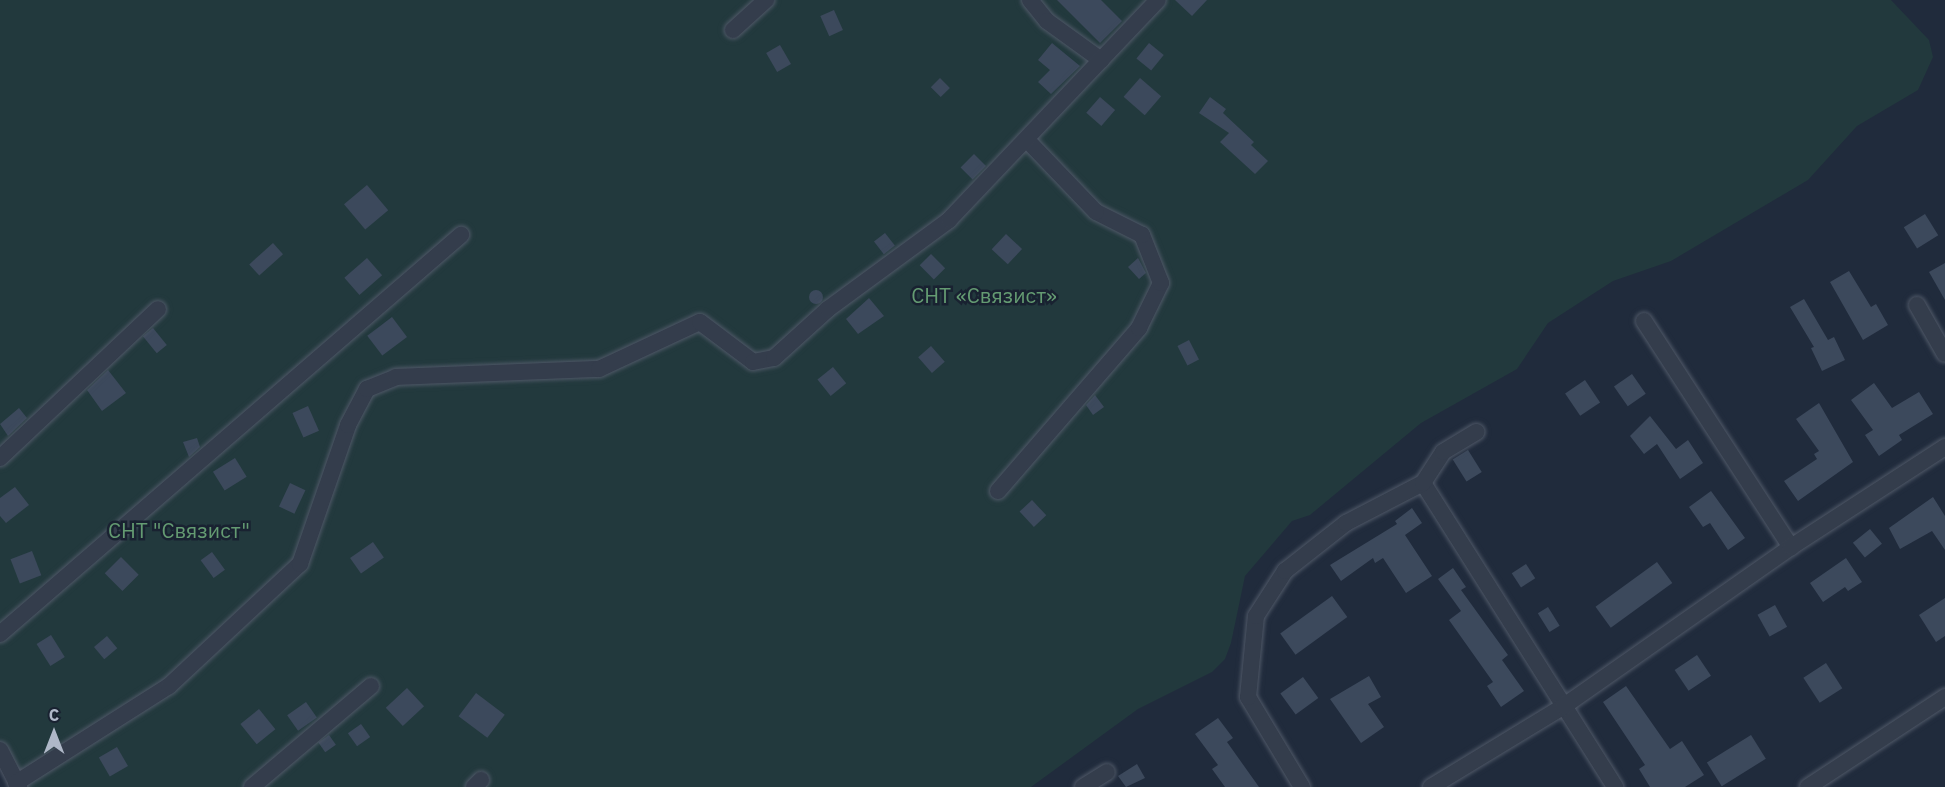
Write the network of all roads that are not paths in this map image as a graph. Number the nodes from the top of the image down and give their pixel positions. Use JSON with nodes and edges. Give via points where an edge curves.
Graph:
{"nodes":[{"id":1,"x":766,"y":0,"type":"edge"},
{"id":2,"x":1030,"y":0,"type":"edge"},
{"id":3,"x":1158,"y":0,"type":"edge"},
{"id":4,"x":733,"y":30,"type":"dead end"},
{"id":5,"x":1101,"y":60,"type":"junction"},
{"id":6,"x":1027,"y":140,"type":"junction"},
{"id":7,"x":461,"y":235,"type":"dead end"},
{"id":8,"x":1917,"y":305,"type":"dead end"},
{"id":9,"x":158,"y":309,"type":"dead end"},
{"id":10,"x":1644,"y":321,"type":"dead end"},
{"id":11,"x":1945,"y":354,"type":"edge"},
{"id":12,"x":1476,"y":432,"type":"dead end"},
{"id":13,"x":1945,"y":447,"type":"edge"},
{"id":14,"x":0,"y":458,"type":"edge"},
{"id":15,"x":1423,"y":483,"type":"junction"},
{"id":16,"x":998,"y":491,"type":"dead end"},
{"id":17,"x":1791,"y":547,"type":"junction"},
{"id":18,"x":0,"y":634,"type":"edge"},
{"id":19,"x":371,"y":686,"type":"dead end"},
{"id":20,"x":1945,"y":697,"type":"edge"},
{"id":21,"x":1564,"y":706,"type":"junction"},
{"id":22,"x":0,"y":750,"type":"edge"},
{"id":23,"x":1107,"y":772,"type":"dead end"},
{"id":24,"x":18,"y":785,"type":"edge"},
{"id":25,"x":252,"y":787,"type":"edge"},
{"id":26,"x":1083,"y":787,"type":"edge"},
{"id":27,"x":1302,"y":787,"type":"edge"},
{"id":28,"x":1431,"y":787,"type":"edge"},
{"id":29,"x":1616,"y":787,"type":"edge"},
{"id":30,"x":1808,"y":787,"type":"edge"}],
"edges":[{"from":1,"to":4,"type":"street"},
{"from":2,"to":5,"type":"street","via":[[1047,21]]},
{"from":3,"to":5,"type":"street"},
{"from":5,"to":6,"type":"street"},
{"from":6,"to":16,"type":"street","via":[[1096,212],[1142,235],[1161,283],[1139,328]]},
{"from":6,"to":24,"type":"street","via":[[949,220],[828,309],[774,358],[753,362],[700,322],[599,369],[396,377],[367,389],[348,425],[300,564],[169,686]]},
{"from":7,"to":18,"type":"street"},
{"from":8,"to":11,"type":"street"},
{"from":9,"to":14,"type":"street"},
{"from":10,"to":17,"type":"street"},
{"from":12,"to":15,"type":"street","via":[[1443,452]]},
{"from":13,"to":17,"type":"street"},
{"from":15,"to":21,"type":"street"},
{"from":15,"to":27,"type":"street","via":[[1346,523],[1311,550],[1285,571],[1256,616],[1248,697]]},
{"from":17,"to":21,"type":"street"},
{"from":19,"to":25,"type":"street"},
{"from":20,"to":30,"type":"street"},
{"from":21,"to":28,"type":"street"},
{"from":21,"to":29,"type":"street"},
{"from":22,"to":24,"type":"street"},
{"from":23,"to":26,"type":"street"}]}
